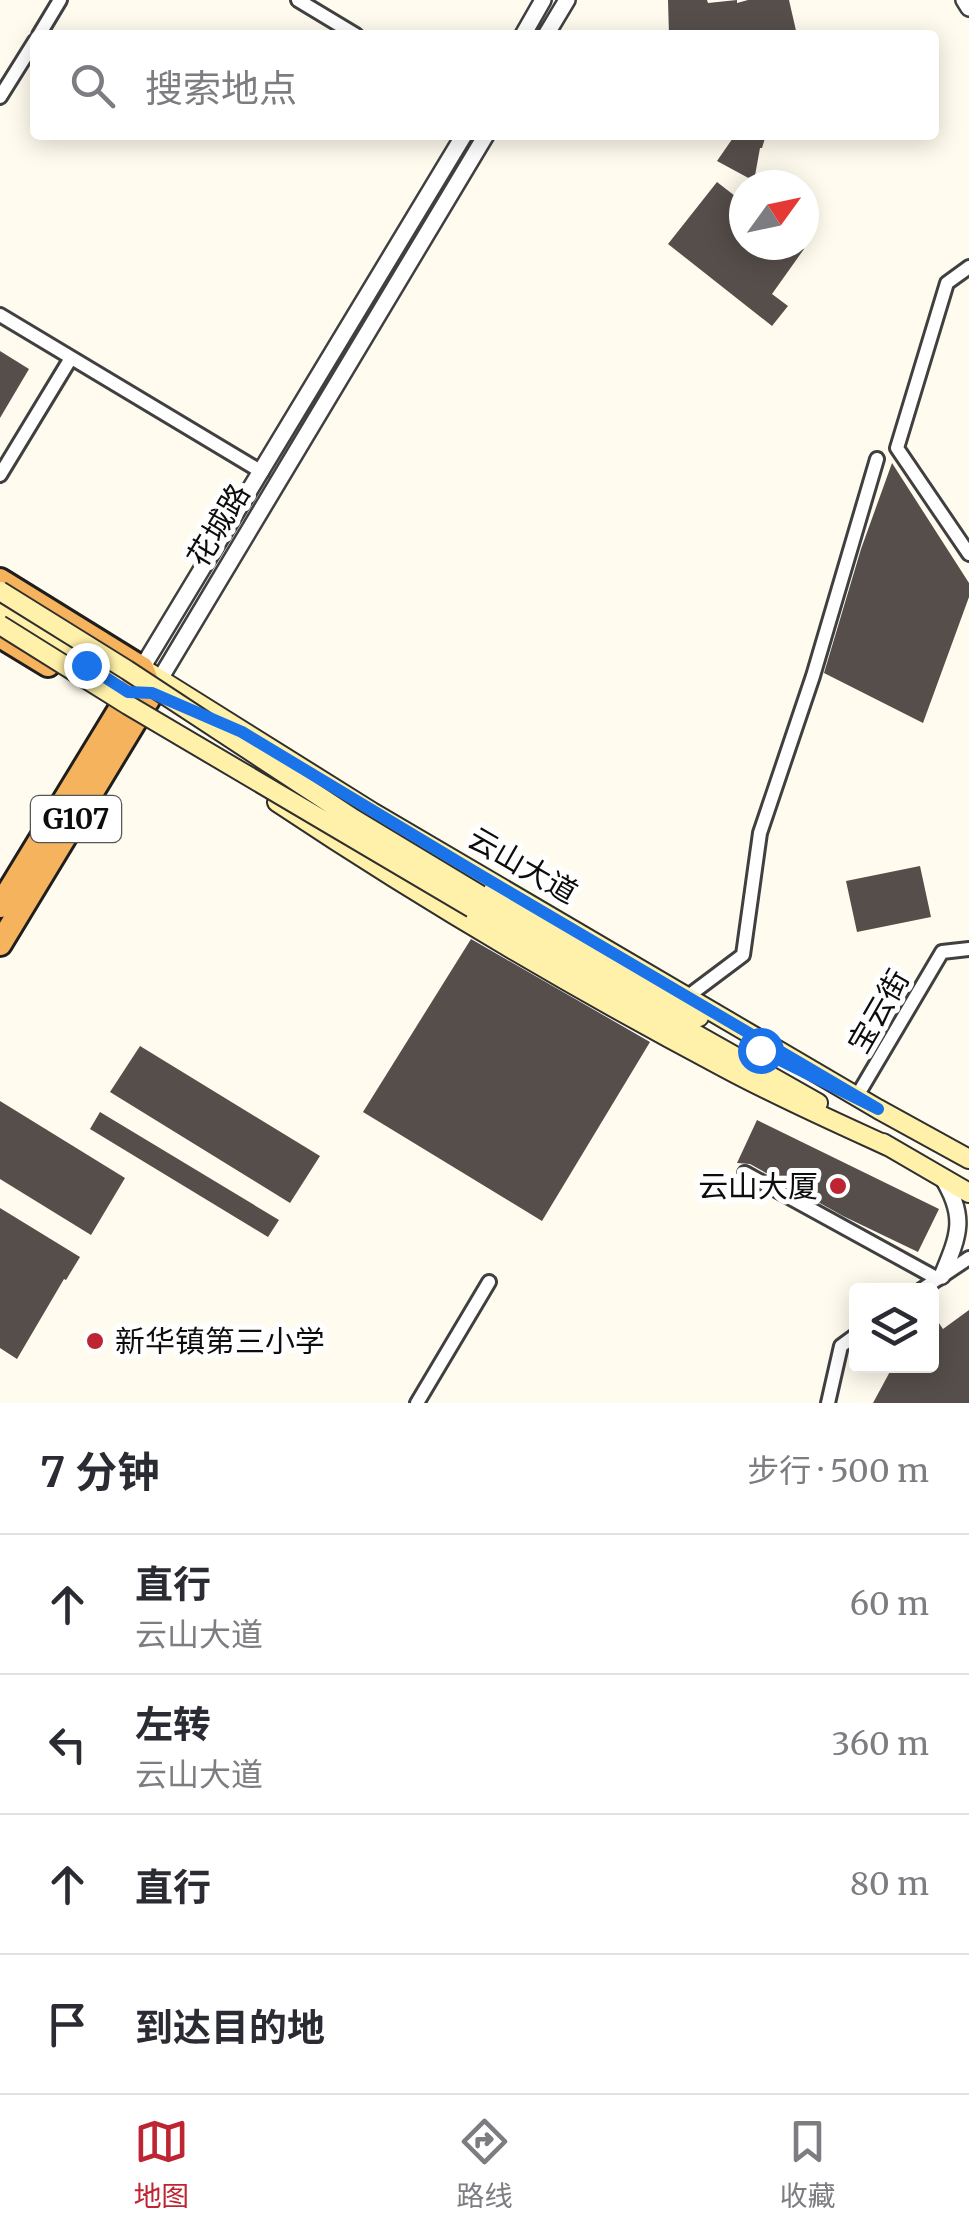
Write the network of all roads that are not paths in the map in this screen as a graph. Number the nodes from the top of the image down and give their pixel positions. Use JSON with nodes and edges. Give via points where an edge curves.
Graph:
{"nodes":[{"id":1,"x":60,"y":0,"type":"edge"},
{"id":2,"x":298,"y":0,"type":"edge"},
{"id":3,"x":543,"y":0,"type":"edge"},
{"id":4,"x":568,"y":0,"type":"edge"},
{"id":5,"x":964,"y":0,"type":"edge"},
{"id":6,"x":969,"y":8,"type":"edge"},
{"id":7,"x":42,"y":30,"type":"edge"},
{"id":8,"x":348,"y":30,"type":"edge"},
{"id":9,"x":526,"y":30,"type":"edge"},
{"id":10,"x":549,"y":30,"type":"edge"},
{"id":11,"x":30,"y":49,"type":"edge"},
{"id":12,"x":0,"y":98,"type":"edge"},
{"id":13,"x":461,"y":140,"type":"edge"},
{"id":14,"x":483,"y":140,"type":"edge"},
{"id":15,"x":969,"y":267,"type":"edge"},
{"id":16,"x":0,"y":314,"type":"edge"},
{"id":17,"x":71,"y":358,"type":"junction"},
{"id":18,"x":877,"y":460,"type":"dead end"},
{"id":19,"x":262,"y":472,"type":"junction"},
{"id":20,"x":0,"y":475,"type":"edge"},
{"id":21,"x":969,"y":554,"type":"edge"},
{"id":22,"x":0,"y":580,"type":"edge"},
{"id":23,"x":0,"y":591,"type":"edge"},
{"id":24,"x":0,"y":599,"type":"edge"},
{"id":25,"x":52,"y":612,"type":"junction"},
{"id":26,"x":0,"y":613,"type":"edge"},
{"id":27,"x":0,"y":625,"type":"edge"},
{"id":28,"x":0,"y":636,"type":"edge"},
{"id":29,"x":141,"y":692,"type":"junction"},
{"id":30,"x":476,"y":901,"type":"junction"},
{"id":31,"x":0,"y":906,"type":"edge"},
{"id":32,"x":0,"y":944,"type":"edge"},
{"id":33,"x":969,"y":948,"type":"edge"},
{"id":34,"x":688,"y":997,"type":"junction"},
{"id":35,"x":857,"y":1096,"type":"junction"},
{"id":36,"x":878,"y":1109,"type":"junction"},
{"id":37,"x":890,"y":1148,"type":"junction"},
{"id":38,"x":969,"y":1159,"type":"edge"},
{"id":39,"x":745,"y":1173,"type":"dead end"},
{"id":40,"x":942,"y":1177,"type":"junction"},
{"id":41,"x":969,"y":1193,"type":"edge"},
{"id":42,"x":969,"y":1258,"type":"edge"},
{"id":43,"x":940,"y":1278,"type":"junction"},
{"id":44,"x":489,"y":1282,"type":"dead end"},
{"id":45,"x":932,"y":1283,"type":"edge"},
{"id":46,"x":849,"y":1340,"type":"edge"},
{"id":47,"x":417,"y":1403,"type":"edge"},
{"id":48,"x":828,"y":1403,"type":"edge"}],
"edges":[{"from":1,"to":7,"type":"street"},
{"from":2,"to":8,"type":"street"},
{"from":3,"to":9,"type":"street"},
{"from":4,"to":10,"type":"street"},
{"from":5,"to":6,"type":"street"},
{"from":11,"to":12,"type":"street"},
{"from":13,"to":19,"type":"street","name":"花城路"},
{"from":14,"to":29,"type":"street","name":"花城路"},
{"from":15,"to":21,"type":"street","via":[[947,283],[896,448]]},
{"from":16,"to":17,"type":"street"},
{"from":17,"to":19,"type":"street"},
{"from":17,"to":20,"type":"street"},
{"from":18,"to":34,"type":"street","via":[[760,833],[743,955]]},
{"from":19,"to":29,"type":"street","name":"花城路"},
{"from":22,"to":25,"type":"highway","name":"云山大道"},
{"from":23,"to":30,"type":"main road","bridge":true},
{"from":24,"to":25,"type":"main road"},
{"from":25,"to":29,"type":"highway","name":"云山大道"},
{"from":26,"to":29,"type":"main road"},
{"from":27,"to":30,"type":"main road","bridge":true,"via":[[128,705]]},
{"from":28,"to":29,"type":"highway","name":"云山大道"},
{"from":29,"to":31,"type":"highway","name":"花城路","number":"G107"},
{"from":29,"to":32,"type":"highway","name":"花城路","number":"G107"},
{"from":29,"to":34,"type":"main road","name":"云山大道","via":[[242,732]]},
{"from":29,"to":37,"type":"main road","name":"云山大道","via":[[314,826],[498,940],[725,1068]]},
{"from":30,"to":36,"type":"main road","name":"云山大道"},
{"from":30,"to":37,"type":"main road","name":"云山大道"},
{"from":33,"to":35,"type":"street","name":"宝云街","via":[[942,952]]},
{"from":34,"to":35,"type":"main road","name":"云山大道"},
{"from":35,"to":36,"type":"main road","name":"云山大道"},
{"from":36,"to":38,"type":"main road","name":"云山大道"},
{"from":37,"to":40,"type":"main road","name":"云山大道"},
{"from":39,"to":43,"type":"street"},
{"from":40,"to":41,"type":"main road","name":"云山大道"},
{"from":40,"to":43,"type":"street","via":[[959,1216]]},
{"from":42,"to":43,"type":"street"},
{"from":43,"to":45,"type":"street"},
{"from":44,"to":47,"type":"street"},
{"from":46,"to":48,"type":"street","via":[[841,1346]]}]}
